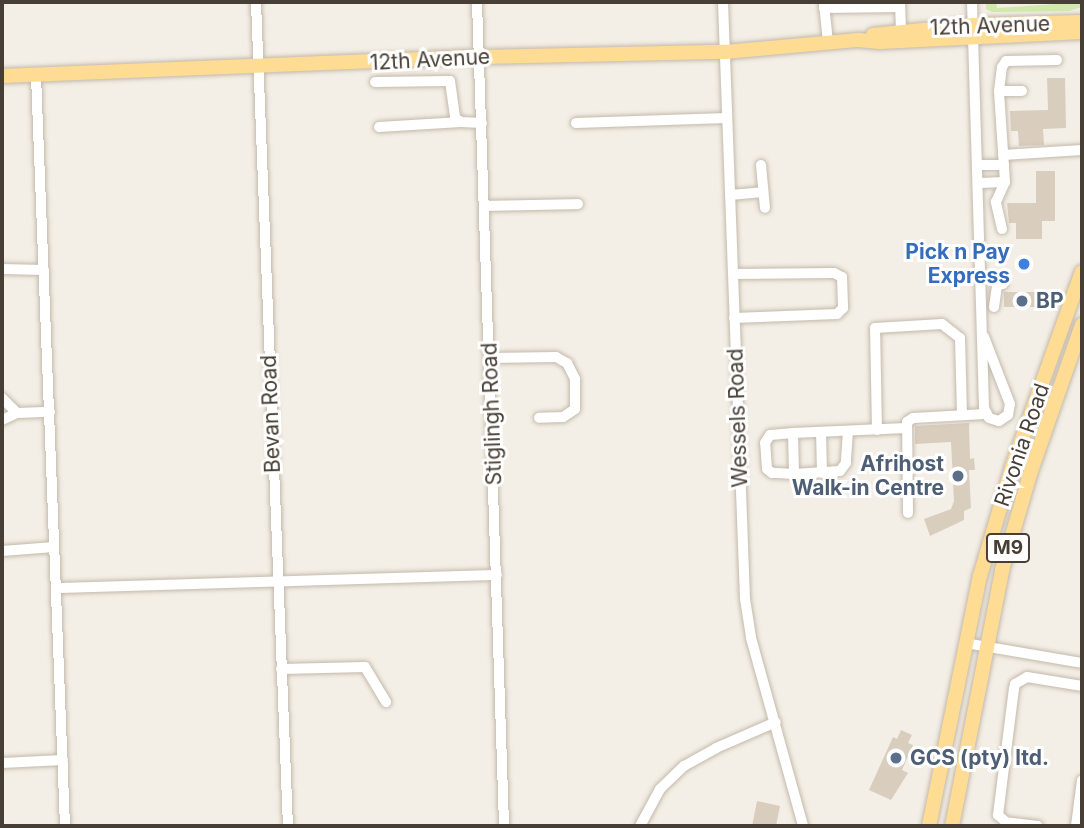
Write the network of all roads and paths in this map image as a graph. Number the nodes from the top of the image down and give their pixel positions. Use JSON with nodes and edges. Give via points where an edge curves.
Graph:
{"nodes":[{"id":1,"x":256,"y":2,"type":"edge"},
{"id":2,"x":477,"y":2,"type":"edge"},
{"id":3,"x":723,"y":2,"type":"edge"},
{"id":4,"x":972,"y":2,"type":"edge"},
{"id":5,"x":824,"y":5,"type":"edge"},
{"id":6,"x":900,"y":5,"type":"edge"},
{"id":7,"x":1080,"y":24,"type":"edge"},
{"id":8,"x":901,"y":30,"type":"junction"},
{"id":9,"x":978,"y":33,"type":"junction"},
{"id":10,"x":858,"y":40,"type":"junction"},
{"id":11,"x":828,"y":43,"type":"junction"},
{"id":12,"x":1082,"y":43,"type":"edge"},
{"id":13,"x":725,"y":52,"type":"junction"},
{"id":14,"x":479,"y":57,"type":"junction"},
{"id":15,"x":1057,"y":60,"type":"dead end"},
{"id":16,"x":258,"y":68,"type":"junction"},
{"id":17,"x":36,"y":75,"type":"junction"},
{"id":18,"x":2,"y":76,"type":"edge"},
{"id":19,"x":375,"y":82,"type":"dead end"},
{"id":20,"x":999,"y":91,"type":"junction"},
{"id":21,"x":1022,"y":91,"type":"dead end"},
{"id":22,"x":727,"y":118,"type":"junction"},
{"id":23,"x":461,"y":122,"type":"junction"},
{"id":24,"x":576,"y":122,"type":"dead end"},
{"id":25,"x":482,"y":123,"type":"junction"},
{"id":26,"x":379,"y":127,"type":"dead end"},
{"id":27,"x":1082,"y":150,"type":"edge"},
{"id":28,"x":1004,"y":160,"type":"junction"},
{"id":29,"x":761,"y":165,"type":"dead end"},
{"id":30,"x":978,"y":165,"type":"junction"},
{"id":31,"x":1005,"y":182,"type":"junction"},
{"id":32,"x":979,"y":183,"type":"junction"},
{"id":33,"x":762,"y":192,"type":"junction"},
{"id":34,"x":730,"y":195,"type":"junction"},
{"id":35,"x":578,"y":204,"type":"dead end"},
{"id":36,"x":486,"y":206,"type":"junction"},
{"id":37,"x":765,"y":208,"type":"dead end"},
{"id":38,"x":1002,"y":229,"type":"dead end"},
{"id":39,"x":2,"y":270,"type":"edge"},
{"id":40,"x":44,"y":270,"type":"junction"},
{"id":41,"x":1082,"y":272,"type":"edge"},
{"id":42,"x":733,"y":274,"type":"junction"},
{"id":43,"x":1003,"y":284,"type":"dead end"},
{"id":44,"x":994,"y":307,"type":"dead end"},
{"id":45,"x":734,"y":318,"type":"junction"},
{"id":46,"x":1082,"y":325,"type":"edge"},
{"id":47,"x":984,"y":337,"type":"junction"},
{"id":48,"x":490,"y":358,"type":"junction"},
{"id":49,"x":2,"y":398,"type":"edge"},
{"id":50,"x":50,"y":412,"type":"junction"},
{"id":51,"x":17,"y":413,"type":"junction"},
{"id":52,"x":985,"y":414,"type":"junction"},
{"id":53,"x":962,"y":415,"type":"junction"},
{"id":54,"x":539,"y":418,"type":"dead end"},
{"id":55,"x":2,"y":420,"type":"edge"},
{"id":56,"x":906,"y":428,"type":"junction"},
{"id":57,"x":877,"y":430,"type":"junction"},
{"id":58,"x":848,"y":431,"type":"junction"},
{"id":59,"x":821,"y":432,"type":"junction"},
{"id":60,"x":793,"y":433,"type":"junction"},
{"id":61,"x":822,"y":473,"type":"junction"},
{"id":62,"x":794,"y":474,"type":"junction"},
{"id":63,"x":908,"y":513,"type":"dead end"},
{"id":64,"x":54,"y":547,"type":"junction"},
{"id":65,"x":2,"y":551,"type":"edge"},
{"id":66,"x":497,"y":575,"type":"junction"},
{"id":67,"x":277,"y":582,"type":"junction"},
{"id":68,"x":55,"y":588,"type":"junction"},
{"id":69,"x":965,"y":643,"type":"junction"},
{"id":70,"x":986,"y":647,"type":"junction"},
{"id":71,"x":1082,"y":663,"type":"edge"},
{"id":72,"x":281,"y":669,"type":"junction"},
{"id":73,"x":1082,"y":686,"type":"edge"},
{"id":74,"x":386,"y":702,"type":"dead end"},
{"id":75,"x":776,"y":722,"type":"junction"},
{"id":76,"x":63,"y":760,"type":"junction"},
{"id":77,"x":2,"y":762,"type":"edge"},
{"id":78,"x":1082,"y":780,"type":"edge"},
{"id":79,"x":1080,"y":810,"type":"edge"},
{"id":80,"x":65,"y":826,"type":"edge"},
{"id":81,"x":288,"y":826,"type":"edge"},
{"id":82,"x":504,"y":826,"type":"edge"},
{"id":83,"x":640,"y":826,"type":"edge"},
{"id":84,"x":803,"y":826,"type":"edge"},
{"id":85,"x":929,"y":826,"type":"edge"},
{"id":86,"x":952,"y":826,"type":"edge"},
{"id":87,"x":1038,"y":826,"type":"edge"},
{"id":88,"x":1076,"y":826,"type":"edge"}],
"edges":[{"from":1,"to":16,"type":"street","name":"Bevan Road"},
{"from":2,"to":14,"type":"street","name":"Stiglingh Road"},
{"from":3,"to":13,"type":"street","name":"Wessels Road"},
{"from":4,"to":9,"type":"street"},
{"from":5,"to":6,"type":"street"},
{"from":5,"to":11,"type":"street"},
{"from":6,"to":8,"type":"street"},
{"from":7,"to":9,"type":"main road","name":"12th Avenue"},
{"from":8,"to":9,"type":"main road","name":"12th Avenue"},
{"from":8,"to":10,"type":"main road","name":"12th Avenue"},
{"from":9,"to":10,"type":"main road","name":"12th Avenue"},
{"from":9,"to":12,"type":"main road"},
{"from":9,"to":30,"type":"street"},
{"from":10,"to":11,"type":"main road","name":"12th Avenue"},
{"from":11,"to":13,"type":"main road","name":"12th Avenue"},
{"from":13,"to":14,"type":"main road","name":"12th Avenue"},
{"from":13,"to":22,"type":"street","name":"Wessels Road"},
{"from":14,"to":16,"type":"main road","name":"12th Avenue"},
{"from":14,"to":25,"type":"street","name":"Stiglingh Road"},
{"from":15,"to":20,"type":"street","via":[[1006,61]]},
{"from":16,"to":17,"type":"main road","name":"12th Avenue"},
{"from":16,"to":67,"type":"street","name":"Bevan Road"},
{"from":17,"to":18,"type":"main road","name":"12th Avenue"},
{"from":17,"to":40,"type":"street"},
{"from":19,"to":23,"type":"street","via":[[450,81],[455,118]]},
{"from":20,"to":21,"type":"street"},
{"from":20,"to":28,"type":"street"},
{"from":22,"to":24,"type":"street"},
{"from":22,"to":34,"type":"street","name":"Wessels Road"},
{"from":23,"to":25,"type":"street"},
{"from":23,"to":26,"type":"street"},
{"from":25,"to":36,"type":"street","name":"Stiglingh Road"},
{"from":27,"to":28,"type":"street"},
{"from":28,"to":30,"type":"street"},
{"from":28,"to":31,"type":"street"},
{"from":29,"to":33,"type":"street"},
{"from":30,"to":32,"type":"street"},
{"from":31,"to":32,"type":"street"},
{"from":31,"to":38,"type":"street","via":[[996,202]]},
{"from":32,"to":47,"type":"street"},
{"from":33,"to":34,"type":"street"},
{"from":33,"to":37,"type":"street"},
{"from":34,"to":42,"type":"street","name":"Wessels Road"},
{"from":35,"to":36,"type":"street"},
{"from":36,"to":48,"type":"street","name":"Stiglingh Road"},
{"from":39,"to":40,"type":"street"},
{"from":40,"to":50,"type":"street"},
{"from":41,"to":69,"type":"main road","name":"Rivonia Road","number":"M9","via":[[1012,467]]},
{"from":42,"to":45,"type":"street","name":"Wessels Road"},
{"from":42,"to":45,"type":"street","via":[[834,273],[842,277],[843,308],[837,314]]},
{"from":43,"to":44,"type":"street","via":[[997,285]]},
{"from":45,"to":75,"type":"street","name":"Wessels Road","via":[[745,599],[751,638]]},
{"from":46,"to":70,"type":"main road","name":"Rivonia Road","number":"M9","via":[[1012,535]]},
{"from":47,"to":52,"type":"street"},
{"from":47,"to":52,"type":"street","via":[[1011,410],[999,421]]},
{"from":48,"to":54,"type":"street","via":[[556,357],[567,363],[575,379],[576,407],[564,417]]},
{"from":48,"to":66,"type":"street","name":"Stiglingh Road"},
{"from":49,"to":51,"type":"street"},
{"from":50,"to":51,"type":"street"},
{"from":50,"to":64,"type":"street"},
{"from":51,"to":55,"type":"street"},
{"from":52,"to":53,"type":"street"},
{"from":53,"to":56,"type":"street","via":[[913,418]]},
{"from":53,"to":57,"type":"street","via":[[960,338],[942,324],[875,328]]},
{"from":56,"to":57,"type":"street"},
{"from":56,"to":63,"type":"street"},
{"from":57,"to":58,"type":"street"},
{"from":58,"to":59,"type":"street"},
{"from":58,"to":61,"type":"street","via":[[846,465],[840,471]]},
{"from":59,"to":60,"type":"street"},
{"from":59,"to":61,"type":"street"},
{"from":60,"to":62,"type":"street"},
{"from":60,"to":62,"type":"street","via":[[770,435],[765,443],[769,471]]},
{"from":61,"to":62,"type":"street"},
{"from":64,"to":65,"type":"street"},
{"from":64,"to":68,"type":"street"},
{"from":66,"to":67,"type":"street"},
{"from":66,"to":82,"type":"street","name":"Stiglingh Road"},
{"from":67,"to":68,"type":"street"},
{"from":67,"to":72,"type":"street","name":"Bevan Road"},
{"from":68,"to":76,"type":"street"},
{"from":69,"to":70,"type":"street"},
{"from":69,"to":85,"type":"main road","name":"Rivonia Road","number":"M9"},
{"from":70,"to":71,"type":"street"},
{"from":70,"to":86,"type":"main road","name":"Rivonia Road","number":"M9"},
{"from":72,"to":74,"type":"street","via":[[365,667]]},
{"from":72,"to":81,"type":"street","name":"Bevan Road"},
{"from":73,"to":87,"type":"street","via":[[1027,677],[1014,689],[998,815],[1006,822]]},
{"from":75,"to":83,"type":"street","via":[[684,766],[660,789]]},
{"from":75,"to":84,"type":"street","name":"Wessels Road"},
{"from":76,"to":77,"type":"street"},
{"from":76,"to":80,"type":"street"},
{"from":78,"to":79,"type":"street"},
{"from":79,"to":88,"type":"street"}]}
